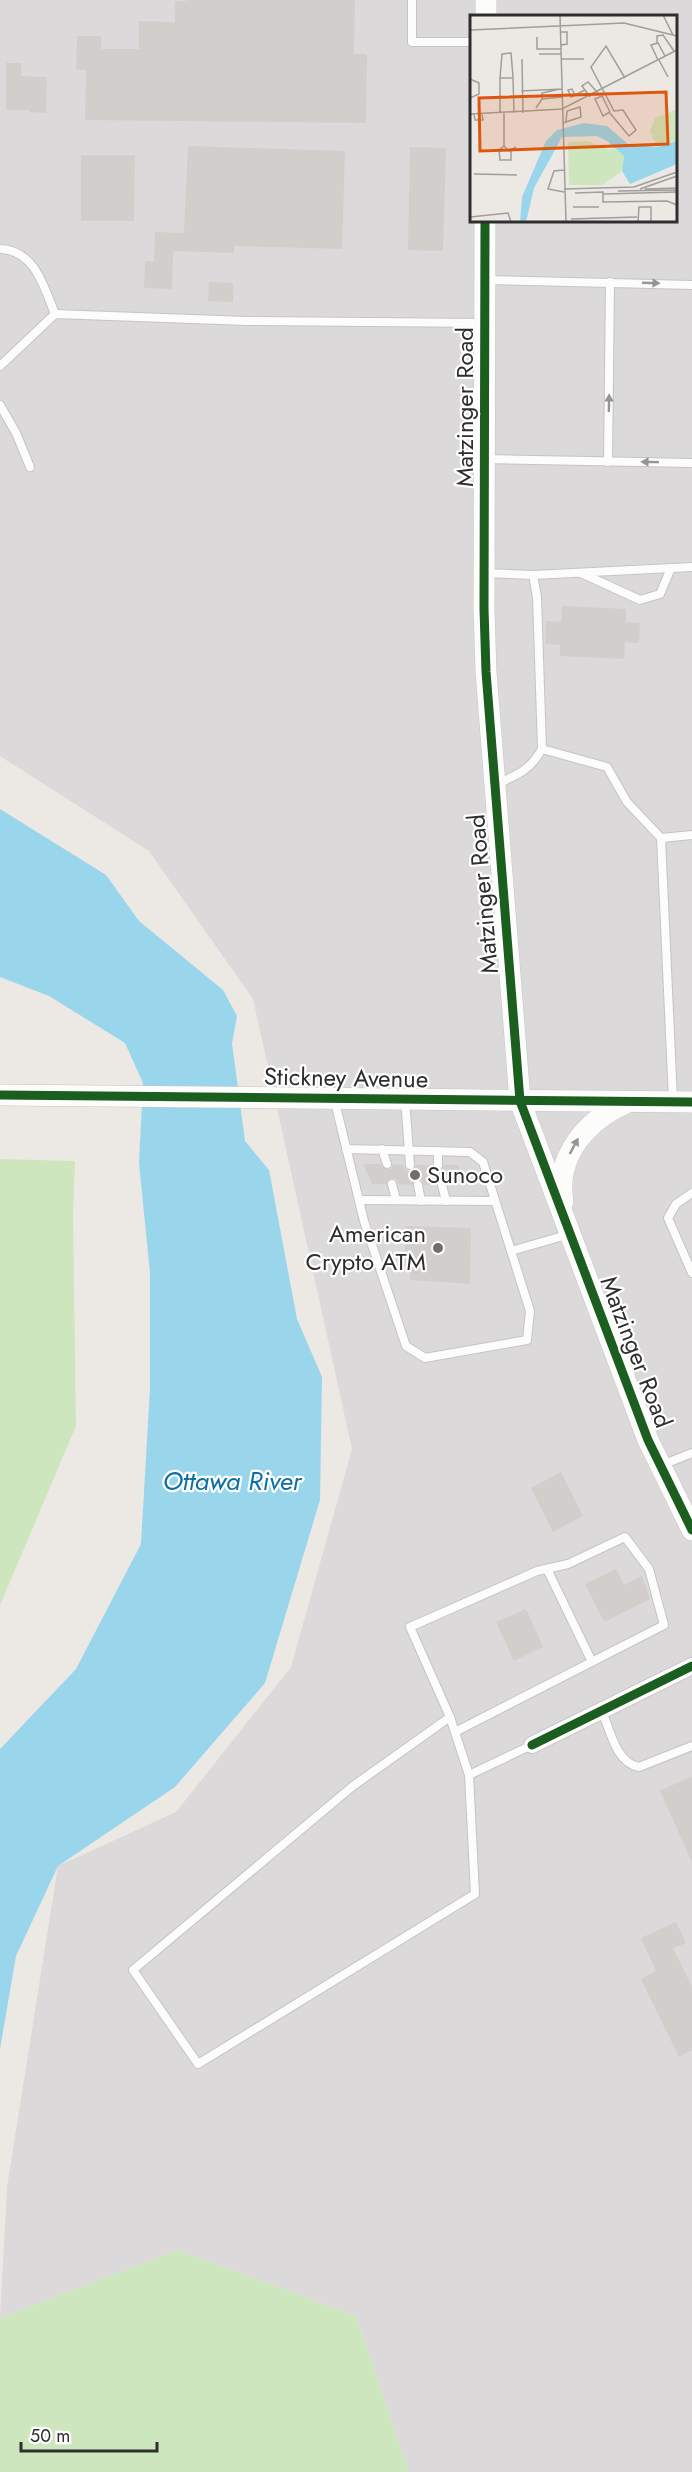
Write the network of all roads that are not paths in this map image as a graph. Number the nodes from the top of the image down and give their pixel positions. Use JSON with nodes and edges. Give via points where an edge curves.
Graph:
{"nodes":[{"id":1,"x":412,"y":0,"type":"edge"},
{"id":2,"x":470,"y":42,"type":"edge"},
{"id":3,"x":485,"y":222,"type":"edge"},
{"id":4,"x":0,"y":249,"type":"edge"},
{"id":5,"x":485,"y":280,"type":"junction"},
{"id":6,"x":610,"y":282,"type":"junction"},
{"id":7,"x":692,"y":285,"type":"edge"},
{"id":8,"x":55,"y":314,"type":"junction"},
{"id":9,"x":485,"y":323,"type":"junction"},
{"id":10,"x":0,"y":366,"type":"edge"},
{"id":11,"x":0,"y":406,"type":"edge"},
{"id":12,"x":484,"y":459,"type":"junction"},
{"id":13,"x":608,"y":462,"type":"junction"},
{"id":14,"x":692,"y":463,"type":"edge"},
{"id":15,"x":30,"y":467,"type":"dead end"},
{"id":16,"x":692,"y":567,"type":"edge"},
{"id":17,"x":671,"y":568,"type":"junction"},
{"id":18,"x":580,"y":572,"type":"junction"},
{"id":19,"x":484,"y":573,"type":"junction"},
{"id":20,"x":533,"y":575,"type":"junction"},
{"id":21,"x":542,"y":749,"type":"junction"},
{"id":22,"x":494,"y":786,"type":"junction"},
{"id":23,"x":692,"y":835,"type":"edge"},
{"id":24,"x":661,"y":838,"type":"junction"},
{"id":25,"x":0,"y":1095,"type":"edge"},
{"id":26,"x":334,"y":1098,"type":"junction"},
{"id":27,"x":405,"y":1099,"type":"junction"},
{"id":28,"x":520,"y":1101,"type":"junction"},
{"id":29,"x":631,"y":1101,"type":"junction"},
{"id":30,"x":683,"y":1102,"type":"edge"},
{"id":31,"x":346,"y":1149,"type":"junction"},
{"id":32,"x":382,"y":1149,"type":"junction"},
{"id":33,"x":408,"y":1150,"type":"junction"},
{"id":34,"x":438,"y":1151,"type":"junction"},
{"id":35,"x":387,"y":1164,"type":"dead end"},
{"id":36,"x":410,"y":1165,"type":"dead end"},
{"id":37,"x":438,"y":1165,"type":"dead end"},
{"id":38,"x":392,"y":1184,"type":"dead end"},
{"id":39,"x":418,"y":1185,"type":"dead end"},
{"id":40,"x":442,"y":1185,"type":"dead end"},
{"id":41,"x":692,"y":1193,"type":"edge"},
{"id":42,"x":359,"y":1200,"type":"junction"},
{"id":43,"x":396,"y":1200,"type":"junction"},
{"id":44,"x":421,"y":1201,"type":"junction"},
{"id":45,"x":446,"y":1201,"type":"junction"},
{"id":46,"x":495,"y":1201,"type":"junction"},
{"id":47,"x":568,"y":1229,"type":"junction"},
{"id":48,"x":511,"y":1251,"type":"junction"},
{"id":49,"x":692,"y":1273,"type":"edge"},
{"id":50,"x":692,"y":1453,"type":"edge"},
{"id":51,"x":662,"y":1465,"type":"junction"},
{"id":52,"x":692,"y":1530,"type":"edge"},
{"id":53,"x":547,"y":1569,"type":"junction"},
{"id":54,"x":592,"y":1662,"type":"junction"},
{"id":55,"x":692,"y":1666,"type":"edge"},
{"id":56,"x":602,"y":1711,"type":"junction"},
{"id":57,"x":450,"y":1717,"type":"junction"},
{"id":58,"x":455,"y":1732,"type":"junction"},
{"id":59,"x":532,"y":1746,"type":"joint"},
{"id":60,"x":692,"y":1746,"type":"edge"},
{"id":61,"x":469,"y":1775,"type":"junction"}],
"edges":[{"from":1,"to":2,"type":"lane","via":[[412,42]]},
{"from":3,"to":5,"type":"street","name":"Matzinger Road"},
{"from":4,"to":8,"type":"lane","via":[[18,254],[35,267]]},
{"from":5,"to":6,"type":"lane"},
{"from":5,"to":9,"type":"street","name":"Matzinger Road"},
{"from":6,"to":7,"type":"lane","one_way":true},
{"from":13,"to":6,"type":"lane","one_way":true},
{"from":8,"to":9,"type":"lane"},
{"from":8,"to":10,"type":"lane"},
{"from":9,"to":12,"type":"street","name":"Matzinger Road"},
{"from":11,"to":15,"type":"lane"},
{"from":12,"to":13,"type":"lane"},
{"from":12,"to":19,"type":"street","name":"Matzinger Road"},
{"from":14,"to":13,"type":"lane","one_way":true},
{"from":16,"to":17,"type":"lane"},
{"from":17,"to":18,"type":"lane"},
{"from":17,"to":18,"type":"lane","via":[[660,594],[640,600]]},
{"from":18,"to":20,"type":"lane"},
{"from":19,"to":20,"type":"lane"},
{"from":19,"to":22,"type":"street","name":"Matzinger Road"},
{"from":20,"to":21,"type":"lane"},
{"from":21,"to":22,"type":"lane","via":[[525,772]]},
{"from":21,"to":24,"type":"lane","via":[[607,767],[627,802]]},
{"from":22,"to":28,"type":"street","name":"Matzinger Road"},
{"from":23,"to":24,"type":"lane"},
{"from":24,"to":30,"type":"lane"},
{"from":25,"to":26,"type":"street","name":"Stickney Avenue"},
{"from":26,"to":27,"type":"street","name":"Stickney Avenue"},
{"from":26,"to":31,"type":"lane"},
{"from":27,"to":28,"type":"street","name":"Stickney Avenue"},
{"from":27,"to":33,"type":"lane"},
{"from":28,"to":29,"type":"street","name":"Stickney Avenue"},
{"from":28,"to":47,"type":"street","name":"Matzinger Road"},
{"from":29,"to":30,"type":"street","name":"Stickney Avenue"},
{"from":47,"to":29,"type":"street","one_way":true,"via":[[561,1194],[564,1167],[572,1148],[601,1116]]},
{"from":31,"to":32,"type":"lane"},
{"from":31,"to":42,"type":"lane"},
{"from":32,"to":33,"type":"lane"},
{"from":32,"to":35,"type":"lane"},
{"from":33,"to":34,"type":"lane"},
{"from":33,"to":36,"type":"lane"},
{"from":34,"to":37,"type":"lane"},
{"from":34,"to":46,"type":"lane","via":[[470,1152],[483,1162]]},
{"from":38,"to":43,"type":"lane"},
{"from":39,"to":44,"type":"lane"},
{"from":40,"to":45,"type":"lane"},
{"from":41,"to":49,"type":"lane","via":[[676,1204],[668,1218]]},
{"from":42,"to":43,"type":"lane"},
{"from":42,"to":48,"type":"lane","via":[[406,1346],[425,1358],[527,1340],[530,1311]]},
{"from":43,"to":44,"type":"lane"},
{"from":44,"to":45,"type":"lane"},
{"from":45,"to":46,"type":"lane"},
{"from":46,"to":48,"type":"lane"},
{"from":47,"to":48,"type":"lane"},
{"from":47,"to":51,"type":"street","name":"Matzinger Road","via":[[648,1440]]},
{"from":50,"to":51,"type":"lane"},
{"from":51,"to":52,"type":"street","name":"Matzinger Road"},
{"from":53,"to":54,"type":"lane"},
{"from":53,"to":54,"type":"lane","via":[[568,1564],[625,1537],[650,1569],[664,1625]]},
{"from":53,"to":57,"type":"lane","via":[[410,1627]]},
{"from":54,"to":58,"type":"lane"},
{"from":55,"to":56,"type":"street"},
{"from":56,"to":59,"type":"street"},
{"from":56,"to":60,"type":"lane","via":[[622,1760],[631,1766],[639,1767]]},
{"from":57,"to":58,"type":"lane"},
{"from":57,"to":61,"type":"lane","via":[[353,1786],[132,1970],[198,2064],[475,1894]]},
{"from":58,"to":61,"type":"lane"},
{"from":59,"to":61,"type":"lane"}]}
